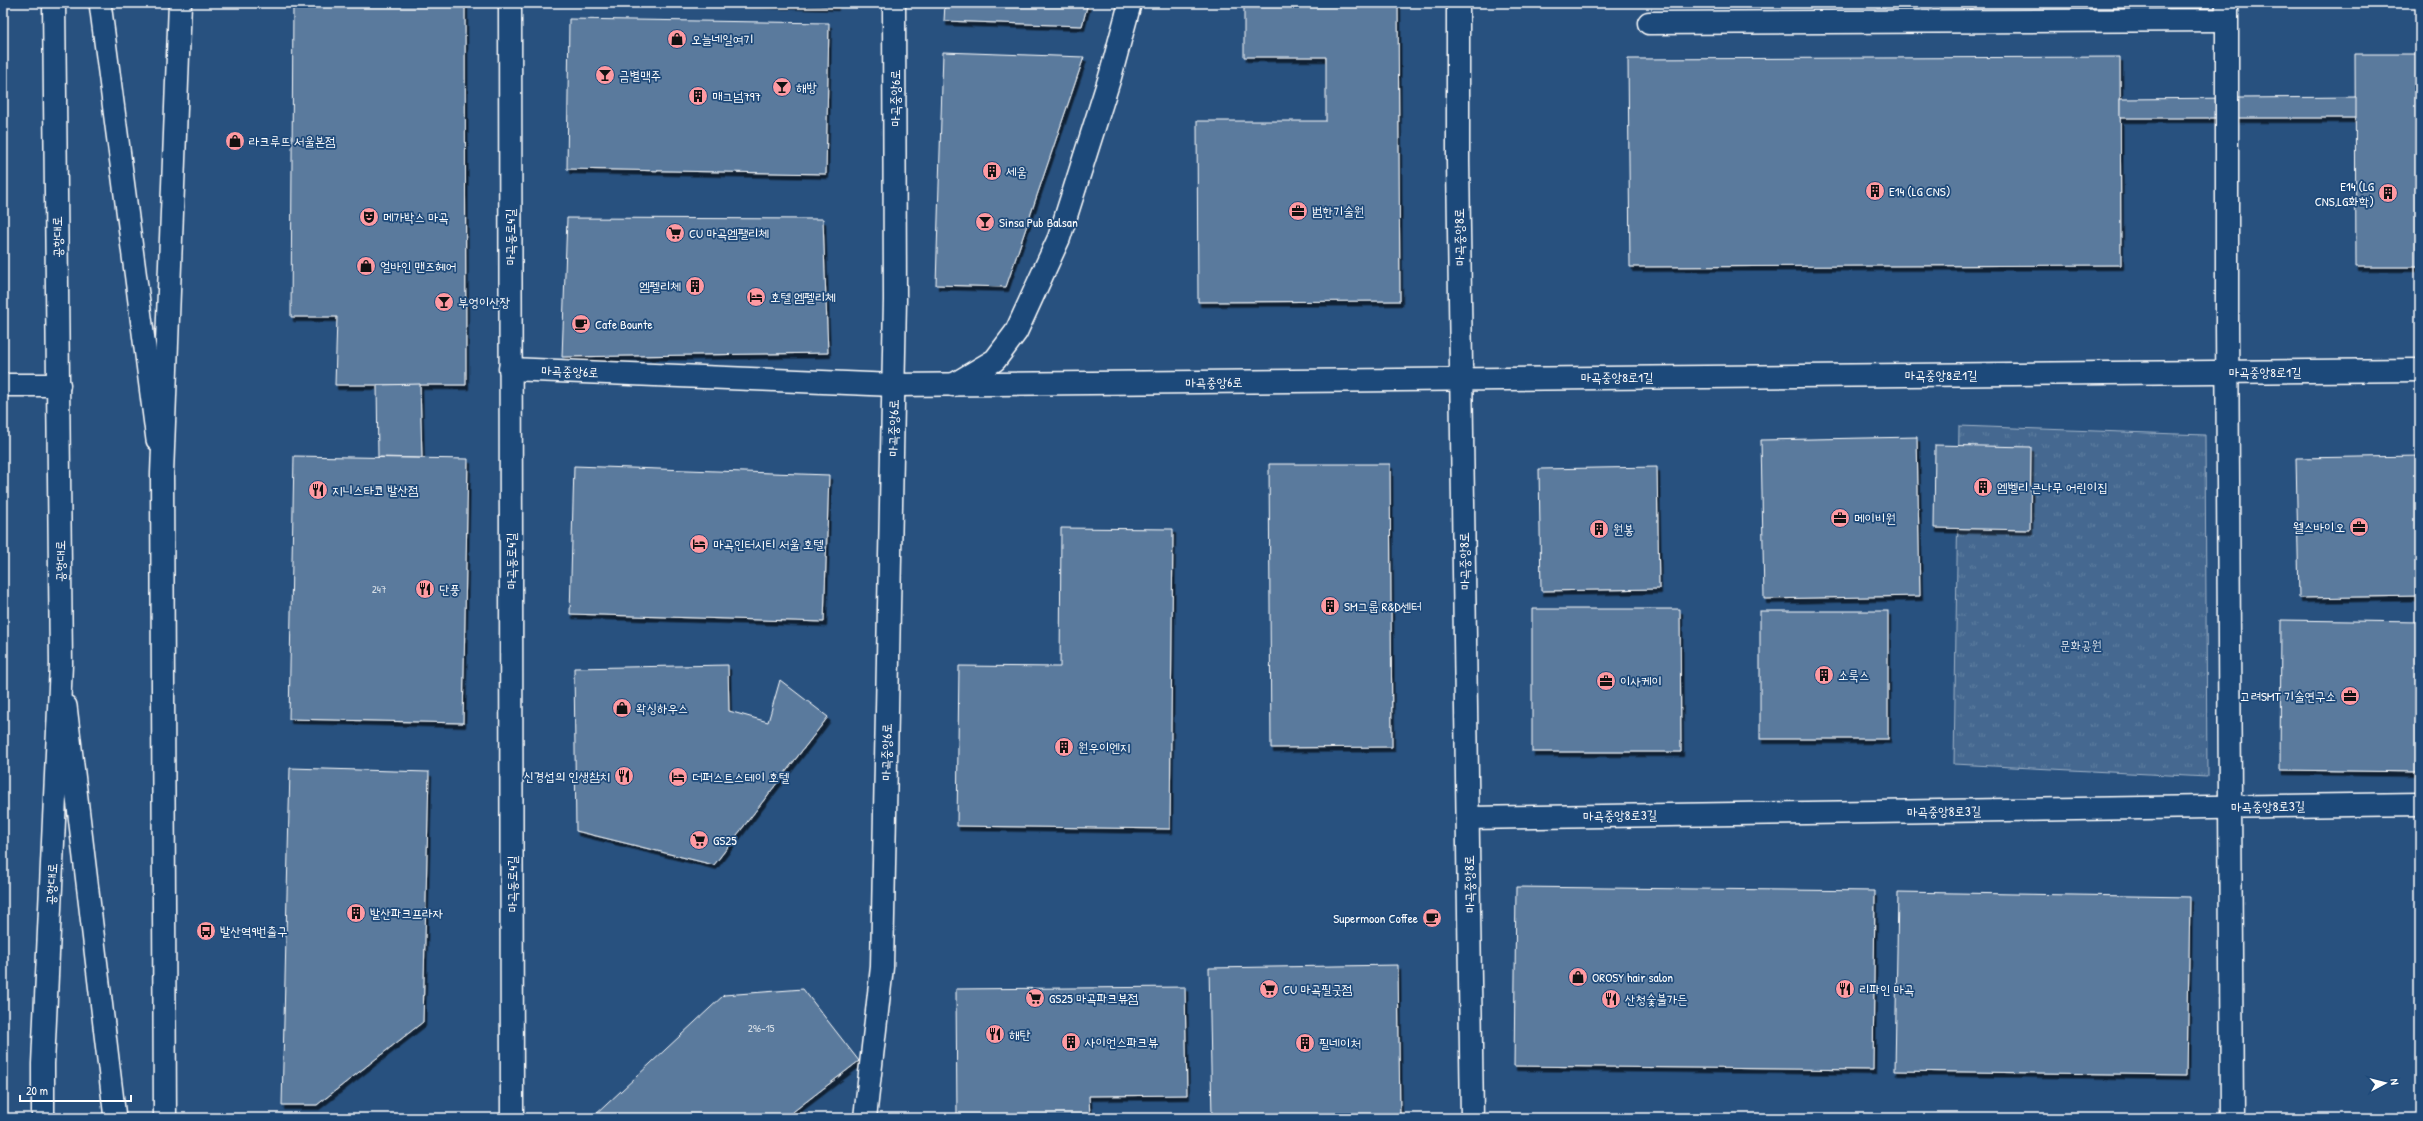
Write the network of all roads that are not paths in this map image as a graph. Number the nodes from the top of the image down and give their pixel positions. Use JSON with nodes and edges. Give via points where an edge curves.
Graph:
{"nodes":[{"id":1,"x":54,"y":3,"type":"edge"},
{"id":2,"x":100,"y":3,"type":"edge"},
{"id":3,"x":180,"y":3,"type":"edge"},
{"id":4,"x":510,"y":3,"type":"edge"},
{"id":5,"x":894,"y":3,"type":"edge"},
{"id":6,"x":1130,"y":3,"type":"edge"},
{"id":7,"x":1458,"y":3,"type":"edge"},
{"id":8,"x":2227,"y":11,"type":"edge"},
{"id":9,"x":1649,"y":23,"type":"dead end"},
{"id":10,"x":510,"y":369,"type":"junction"},
{"id":11,"x":2420,"y":370,"type":"edge"},
{"id":12,"x":2227,"y":372,"type":"junction"},
{"id":13,"x":1461,"y":379,"type":"junction"},
{"id":14,"x":3,"y":385,"type":"edge"},
{"id":15,"x":59,"y":385,"type":"junction"},
{"id":16,"x":894,"y":385,"type":"junction"},
{"id":17,"x":953,"y":385,"type":"junction"},
{"id":18,"x":162,"y":474,"type":"junction"},
{"id":19,"x":61,"y":664,"type":"junction"},
{"id":20,"x":2420,"y":804,"type":"edge"},
{"id":21,"x":2230,"y":807,"type":"junction"},
{"id":22,"x":1468,"y":818,"type":"junction"},
{"id":23,"x":43,"y":1118,"type":"edge"},
{"id":24,"x":114,"y":1118,"type":"edge"},
{"id":25,"x":165,"y":1118,"type":"edge"},
{"id":26,"x":512,"y":1118,"type":"edge"},
{"id":27,"x":865,"y":1118,"type":"edge"},
{"id":28,"x":1472,"y":1118,"type":"edge"},
{"id":29,"x":2232,"y":1118,"type":"edge"}],
"edges":[{"from":1,"to":15,"type":"street","name":"공항대로"},
{"from":2,"to":18,"type":"lane"},
{"from":3,"to":18,"type":"street"},
{"from":4,"to":10,"type":"street","name":"마곡동로4길"},
{"from":5,"to":16,"type":"street","name":"마곡중앙6로"},
{"from":6,"to":17,"type":"street","via":[[1110,77],[1059,238],[1016,332],[995,360]]},
{"from":7,"to":13,"type":"street","name":"마곡중앙8로"},
{"from":8,"to":9,"type":"street"},
{"from":8,"to":12,"type":"street"},
{"from":10,"to":16,"type":"street","name":"마곡중앙6로"},
{"from":10,"to":26,"type":"street","name":"마곡동로4길"},
{"from":11,"to":12,"type":"street","name":"마곡중앙8로1길"},
{"from":12,"to":13,"type":"street","name":"마곡중앙8로1길"},
{"from":12,"to":21,"type":"street"},
{"from":13,"to":17,"type":"street","name":"마곡중앙6로"},
{"from":13,"to":22,"type":"street","name":"마곡중앙8로"},
{"from":14,"to":15,"type":"street"},
{"from":15,"to":19,"type":"street","name":"공항대로"},
{"from":16,"to":17,"type":"street","name":"마곡중앙6로"},
{"from":16,"to":27,"type":"street","name":"마곡중앙6로","via":[[882,967]]},
{"from":18,"to":25,"type":"street"},
{"from":19,"to":23,"type":"street","name":"공항대로","via":[[43,1064]]},
{"from":19,"to":24,"type":"lane"},
{"from":20,"to":21,"type":"street","name":"마곡중앙8로3길"},
{"from":21,"to":22,"type":"street","name":"마곡중앙8로3길"},
{"from":21,"to":29,"type":"street"},
{"from":22,"to":28,"type":"street","name":"마곡중앙8로"}]}
